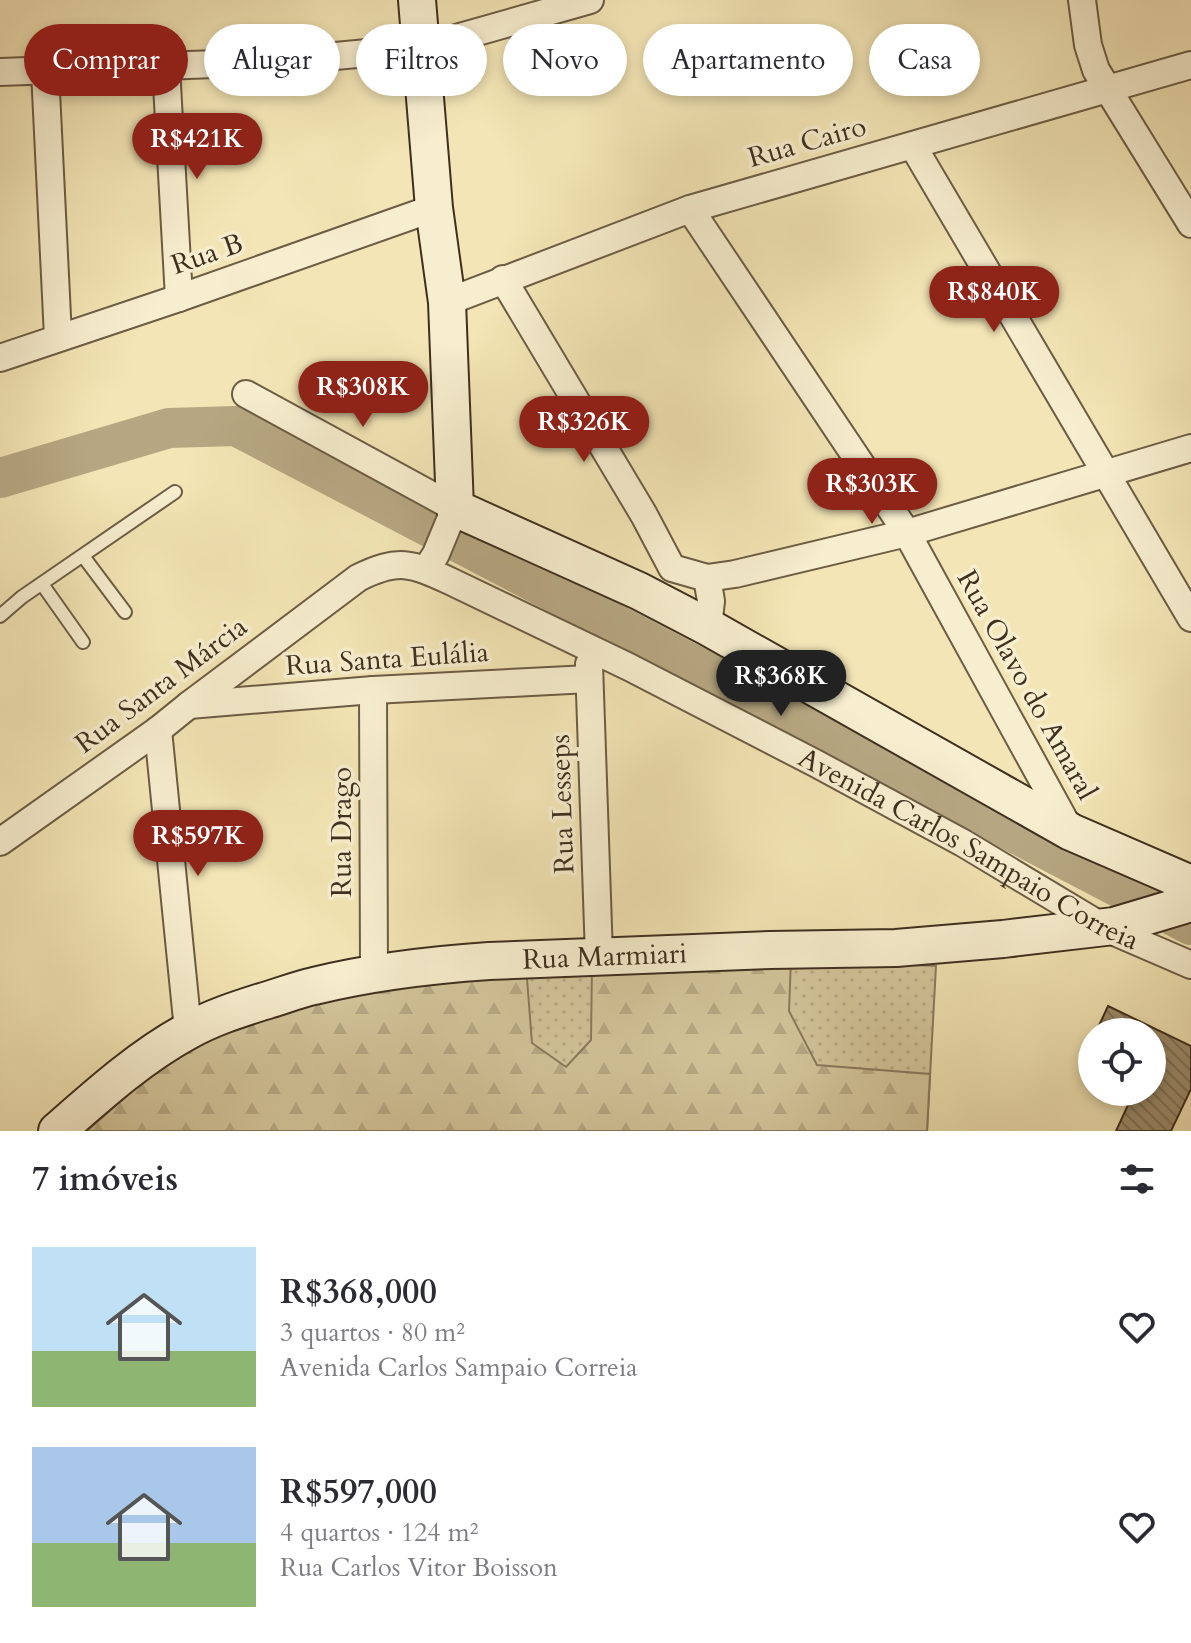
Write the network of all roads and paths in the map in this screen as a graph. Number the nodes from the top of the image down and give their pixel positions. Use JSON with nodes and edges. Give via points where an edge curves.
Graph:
{"nodes":[{"id":1,"x":417,"y":0,"type":"edge"},
{"id":2,"x":590,"y":0,"type":"edge"},
{"id":3,"x":1082,"y":0,"type":"edge"},
{"id":4,"x":419,"y":24,"type":"edge"},
{"id":5,"x":487,"y":29,"type":"edge"},
{"id":6,"x":356,"y":54,"type":"edge"},
{"id":7,"x":1191,"y":65,"type":"edge"},
{"id":8,"x":188,"y":66,"type":"edge"},
{"id":9,"x":24,"y":71,"type":"edge"},
{"id":10,"x":0,"y":72,"type":"edge"},
{"id":11,"x":1106,"y":89,"type":"junction"},
{"id":12,"x":46,"y":96,"type":"edge"},
{"id":13,"x":168,"y":96,"type":"edge"},
{"id":14,"x":425,"y":96,"type":"edge"},
{"id":15,"x":913,"y":146,"type":"junction"},
{"id":16,"x":434,"y":208,"type":"junction"},
{"id":17,"x":690,"y":209,"type":"junction"},
{"id":18,"x":1191,"y":224,"type":"edge"},
{"id":19,"x":503,"y":279,"type":"junction"},
{"id":20,"x":179,"y":298,"type":"junction"},
{"id":21,"x":447,"y":302,"type":"junction"},
{"id":22,"x":58,"y":337,"type":"junction"},
{"id":23,"x":0,"y":358,"type":"edge"},
{"id":24,"x":246,"y":394,"type":"dead end"},
{"id":25,"x":1191,"y":448,"type":"edge"},
{"id":26,"x":1105,"y":473,"type":"junction"},
{"id":27,"x":175,"y":492,"type":"dead end"},
{"id":28,"x":454,"y":512,"type":"junction"},
{"id":29,"x":907,"y":533,"type":"junction"},
{"id":30,"x":83,"y":556,"type":"junction"},
{"id":31,"x":431,"y":562,"type":"junction"},
{"id":32,"x":672,"y":568,"type":"junction"},
{"id":33,"x":358,"y":578,"type":"joint"},
{"id":34,"x":707,"y":578,"type":"junction"},
{"id":35,"x":42,"y":584,"type":"junction"},
{"id":36,"x":639,"y":591,"type":"junction"},
{"id":37,"x":22,"y":597,"type":"junction"},
{"id":38,"x":0,"y":601,"type":"edge"},
{"id":39,"x":125,"y":612,"type":"dead end"},
{"id":40,"x":0,"y":616,"type":"edge"},
{"id":41,"x":1191,"y":618,"type":"edge"},
{"id":42,"x":708,"y":627,"type":"junction"},
{"id":43,"x":83,"y":642,"type":"dead end"},
{"id":44,"x":590,"y":649,"type":"junction"},
{"id":45,"x":589,"y":679,"type":"junction"},
{"id":46,"x":373,"y":690,"type":"junction"},
{"id":47,"x":189,"y":705,"type":"junction"},
{"id":48,"x":158,"y":730,"type":"junction"},
{"id":49,"x":1071,"y":832,"type":"junction"},
{"id":50,"x":0,"y":842,"type":"edge"},
{"id":51,"x":1191,"y":884,"type":"edge"},
{"id":52,"x":1191,"y":903,"type":"edge"},
{"id":53,"x":1108,"y":926,"type":"junction"},
{"id":54,"x":599,"y":956,"type":"junction"},
{"id":55,"x":1191,"y":965,"type":"edge"},
{"id":56,"x":374,"y":974,"type":"junction"},
{"id":57,"x":188,"y":1030,"type":"junction"},
{"id":58,"x":57,"y":1131,"type":"edge"}],
"edges":[{"from":1,"to":4,"type":"street"},
{"from":2,"to":5,"type":"street"},
{"from":3,"to":11,"type":"street","via":[[1088,45]]},
{"from":6,"to":8,"type":"street"},
{"from":7,"to":11,"type":"street","name":"Rua Cairo"},
{"from":9,"to":10,"type":"street"},
{"from":11,"to":15,"type":"street","name":"Rua Cairo"},
{"from":11,"to":18,"type":"street"},
{"from":12,"to":22,"type":"street"},
{"from":13,"to":20,"type":"street"},
{"from":14,"to":16,"type":"street"},
{"from":15,"to":17,"type":"street","name":"Rua Cairo"},
{"from":15,"to":26,"type":"street"},
{"from":16,"to":20,"type":"street","name":"Rua B"},
{"from":16,"to":21,"type":"street"},
{"from":17,"to":19,"type":"street","name":"Rua Cairo"},
{"from":17,"to":29,"type":"street","name":"Rua Olavo do Amaral"},
{"from":19,"to":21,"type":"street","name":"Rua Cairo"},
{"from":19,"to":32,"type":"street"},
{"from":20,"to":22,"type":"street","name":"Rua B"},
{"from":21,"to":28,"type":"street"},
{"from":22,"to":23,"type":"street","name":"Rua B"},
{"from":24,"to":28,"type":"street"},
{"from":25,"to":26,"type":"street"},
{"from":26,"to":29,"type":"street"},
{"from":26,"to":41,"type":"street"},
{"from":27,"to":30,"type":"lane"},
{"from":28,"to":31,"type":"street"},
{"from":28,"to":36,"type":"street"},
{"from":29,"to":34,"type":"street"},
{"from":29,"to":49,"type":"street","name":"Rua Olavo do Amaral"},
{"from":30,"to":35,"type":"lane"},
{"from":30,"to":39,"type":"lane"},
{"from":31,"to":33,"type":"street","name":"Avenida Carlos Sampaio Correia","via":[[389,565]]},
{"from":31,"to":44,"type":"street","name":"Avenida Carlos Sampaio Correia"},
{"from":32,"to":34,"type":"street"},
{"from":32,"to":36,"type":"street"},
{"from":33,"to":47,"type":"street","name":"Rua Santa Márcia"},
{"from":34,"to":42,"type":"street"},
{"from":35,"to":37,"type":"lane"},
{"from":35,"to":43,"type":"lane"},
{"from":36,"to":42,"type":"street"},
{"from":37,"to":38,"type":"lane"},
{"from":37,"to":40,"type":"lane"},
{"from":42,"to":49,"type":"street"},
{"from":44,"to":45,"type":"street","name":"Rua Lesseps"},
{"from":44,"to":53,"type":"street","name":"Avenida Carlos Sampaio Correia","via":[[815,763]]},
{"from":45,"to":46,"type":"street","name":"Rua Santa Eulália"},
{"from":45,"to":54,"type":"street","name":"Rua Lesseps"},
{"from":46,"to":47,"type":"street","name":"Rua Santa Eulália"},
{"from":46,"to":56,"type":"street","name":"Rua Drago"},
{"from":47,"to":48,"type":"street","name":"Rua Santa Márcia"},
{"from":48,"to":50,"type":"street","name":"Rua Santa Márcia"},
{"from":48,"to":57,"type":"street"},
{"from":49,"to":51,"type":"street"},
{"from":52,"to":53,"type":"street","name":"Rua Marmiari"},
{"from":53,"to":54,"type":"street","name":"Rua Marmiari","via":[[896,948]]},
{"from":53,"to":55,"type":"street","name":"Avenida Carlos Sampaio Correia"},
{"from":54,"to":56,"type":"street","name":"Rua Marmiari","via":[[446,963]]},
{"from":56,"to":57,"type":"street","name":"Rua Marmiari","via":[[310,986]]},
{"from":57,"to":58,"type":"street","name":"Rua Marmiari"}]}
